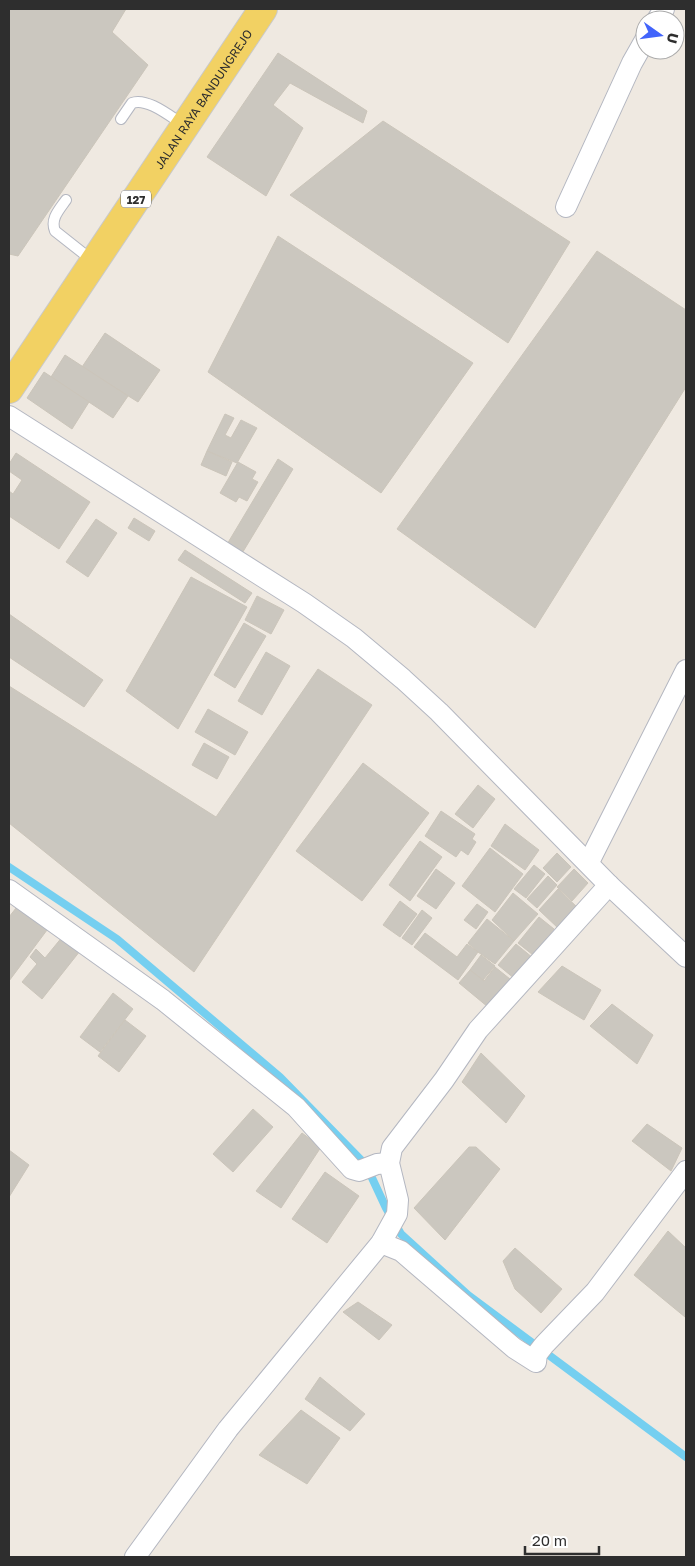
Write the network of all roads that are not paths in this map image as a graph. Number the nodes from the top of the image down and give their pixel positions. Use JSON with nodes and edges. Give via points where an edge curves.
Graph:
{"nodes":[{"id":1,"x":263,"y":9,"type":"edge"},
{"id":2,"x":635,"y":58,"type":"edge"},
{"id":3,"x":121,"y":119,"type":"dead end"},
{"id":4,"x":185,"y":126,"type":"junction"},
{"id":5,"x":66,"y":200,"type":"dead end"},
{"id":6,"x":566,"y":207,"type":"dead end"},
{"id":7,"x":94,"y":262,"type":"junction"},
{"id":8,"x":9,"y":389,"type":"edge"},
{"id":9,"x":9,"y":416,"type":"edge"},
{"id":10,"x":686,"y":670,"type":"edge"},
{"id":11,"x":589,"y":862,"type":"junction"},
{"id":12,"x":609,"y":885,"type":"junction"},
{"id":13,"x":9,"y":890,"type":"edge"},
{"id":14,"x":686,"y":957,"type":"edge"},
{"id":15,"x":375,"y":1166,"type":"junction"},
{"id":16,"x":686,"y":1171,"type":"edge"},
{"id":17,"x":389,"y":1228,"type":"junction"},
{"id":18,"x":135,"y":1557,"type":"edge"}],
"edges":[{"from":1,"to":4,"type":"main road","name":"JALAN RAYA BANDUNGREJO","number":"127"},
{"from":2,"to":6,"type":"street"},
{"from":3,"to":4,"type":"lane","via":[[132,103],[140,101]]},
{"from":4,"to":7,"type":"main road","name":"JALAN RAYA BANDUNGREJO","number":"127"},
{"from":5,"to":7,"type":"lane","via":[[52,226],[55,232]]},
{"from":7,"to":8,"type":"main road","name":"JALAN RAYA BANDUNGREJO","number":"127"},
{"from":9,"to":11,"type":"street","via":[[354,638],[439,712]]},
{"from":10,"to":11,"type":"street"},
{"from":11,"to":12,"type":"street"},
{"from":12,"to":14,"type":"street"},
{"from":12,"to":15,"type":"street","via":[[478,1030],[444,1080]]},
{"from":13,"to":15,"type":"street","via":[[163,1000],[296,1107],[352,1169]]},
{"from":15,"to":17,"type":"street","via":[[398,1200]]},
{"from":16,"to":17,"type":"street","via":[[594,1292],[541,1349],[536,1362],[514,1348],[401,1251]]},
{"from":17,"to":18,"type":"street","via":[[228,1429]]}]}
